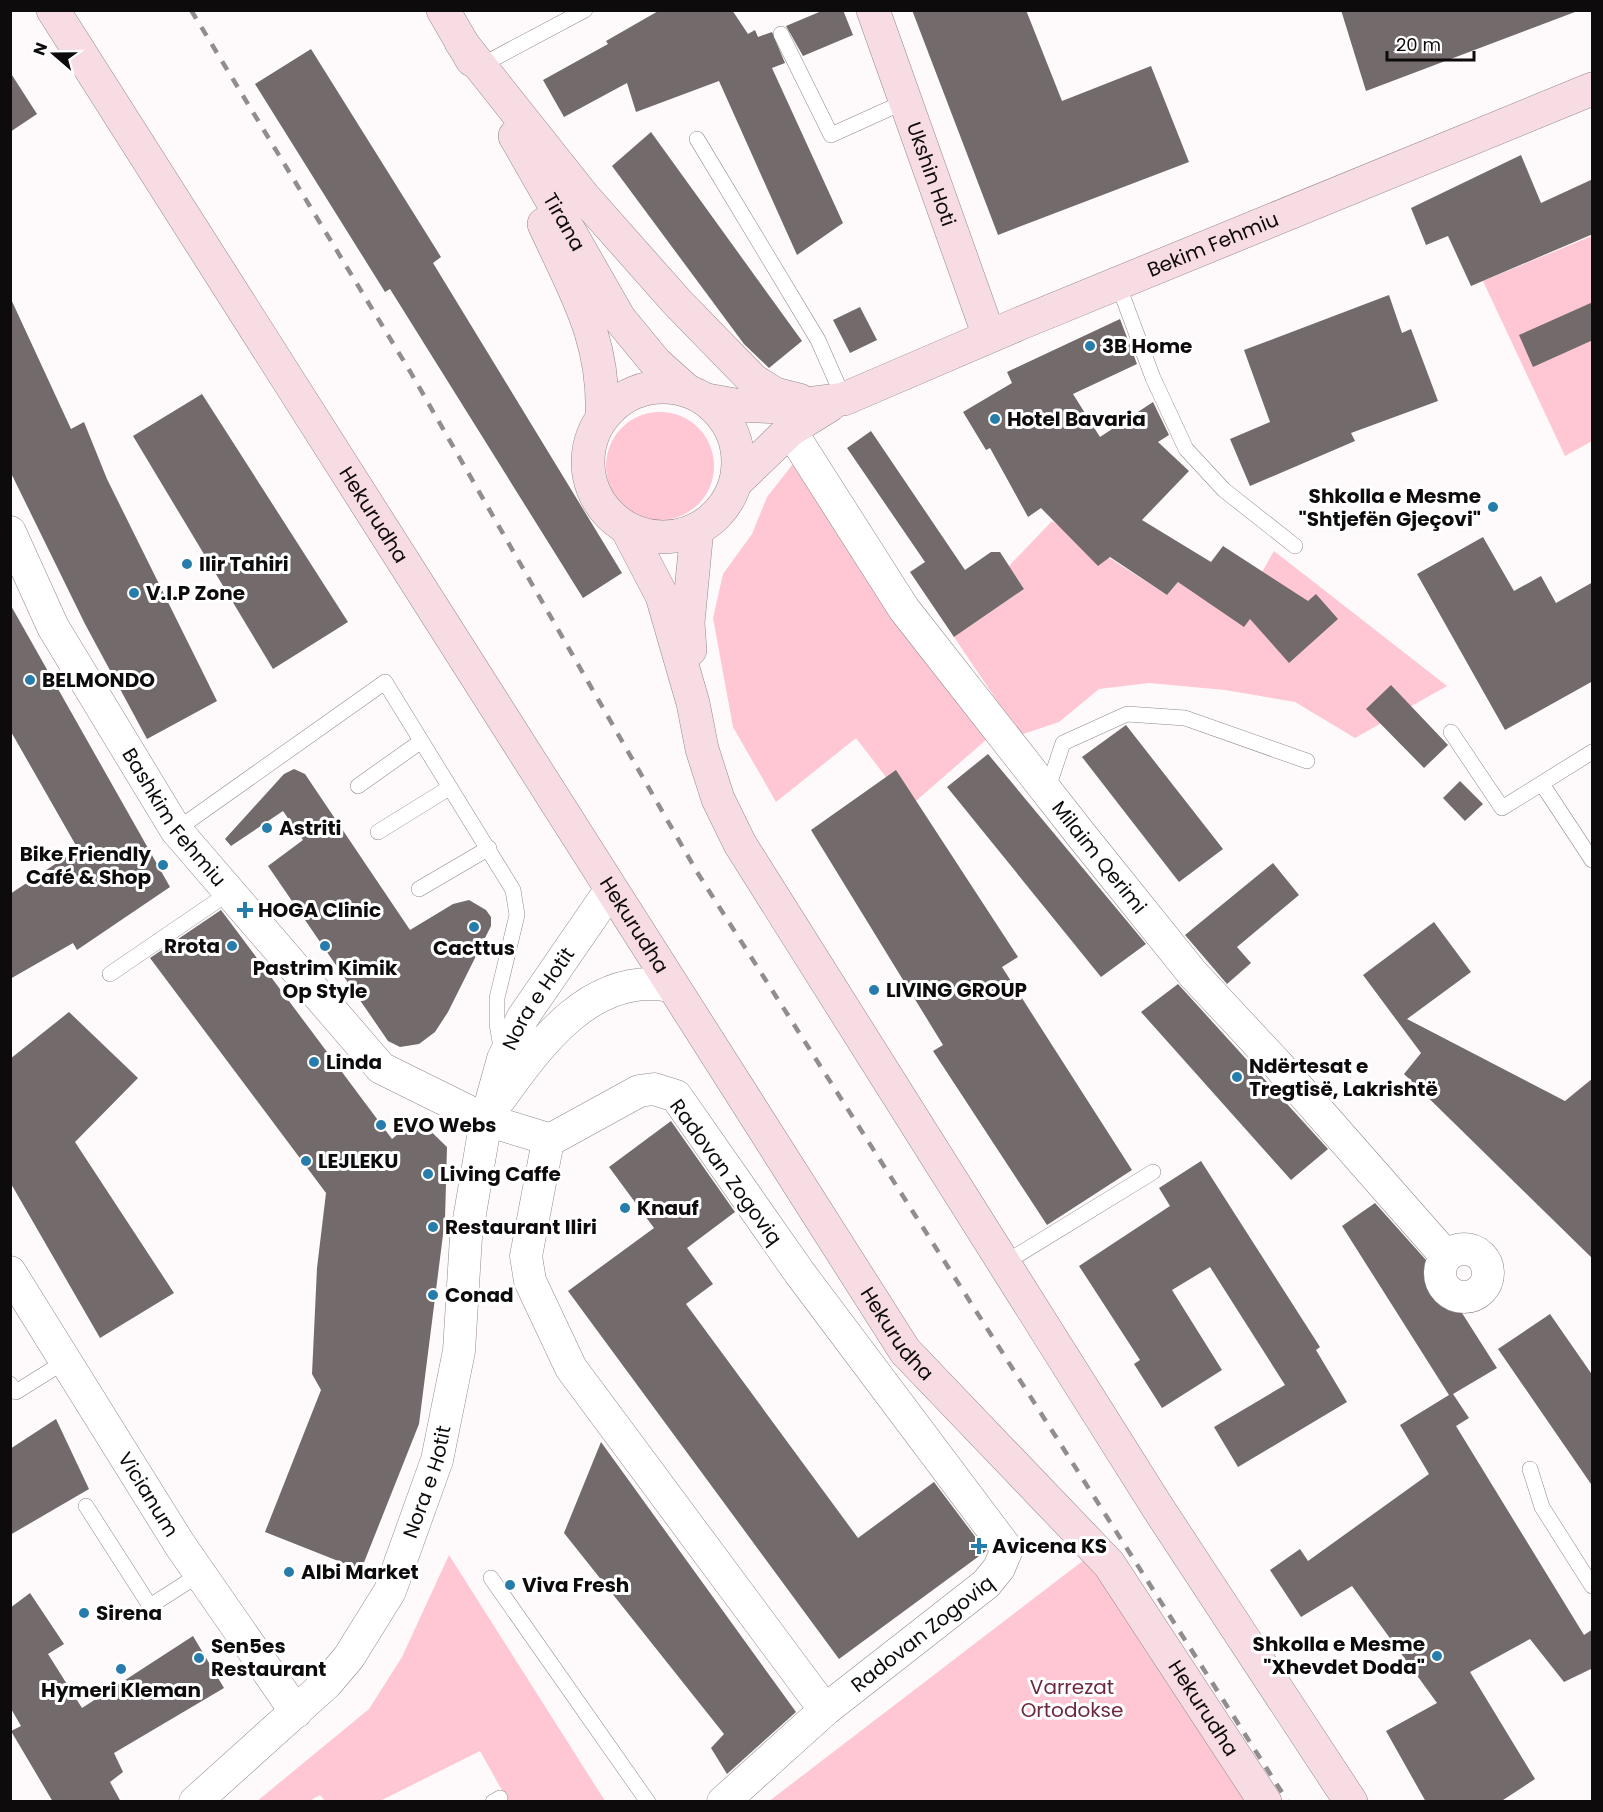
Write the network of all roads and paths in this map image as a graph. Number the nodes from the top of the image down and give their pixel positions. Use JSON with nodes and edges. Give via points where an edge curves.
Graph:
{"nodes":[{"id":1,"x":52,"y":10,"type":"edge"},
{"id":2,"x":443,"y":10,"type":"edge"},
{"id":3,"x":585,"y":10,"type":"edge"},
{"id":4,"x":873,"y":10,"type":"edge"},
{"id":5,"x":781,"y":34,"type":"dead end"},
{"id":6,"x":473,"y":59,"type":"junction"},
{"id":7,"x":1593,"y":89,"type":"edge"},
{"id":8,"x":904,"y":102,"type":"junction"},
{"id":9,"x":697,"y":139,"type":"dead end"},
{"id":10,"x":1118,"y":284,"type":"junction"},
{"id":11,"x":989,"y":336,"type":"junction"},
{"id":12,"x":696,"y":395,"type":"junction"},
{"id":13,"x":840,"y":400,"type":"junction"},
{"id":14,"x":602,"y":417,"type":"junction"},
{"id":15,"x":790,"y":430,"type":"junction"},
{"id":16,"x":736,"y":482,"type":"junction"},
{"id":17,"x":627,"y":529,"type":"junction"},
{"id":18,"x":697,"y":529,"type":"junction"},
{"id":19,"x":10,"y":532,"type":"edge"},
{"id":20,"x":1295,"y":546,"type":"dead end"},
{"id":21,"x":693,"y":703,"type":"junction"},
{"id":22,"x":1451,"y":732,"type":"dead end"},
{"id":23,"x":420,"y":742,"type":"junction"},
{"id":24,"x":1593,"y":752,"type":"edge"},
{"id":25,"x":1307,"y":761,"type":"dead end"},
{"id":26,"x":1542,"y":784,"type":"junction"},
{"id":27,"x":358,"y":786,"type":"dead end"},
{"id":28,"x":449,"y":788,"type":"junction"},
{"id":29,"x":1047,"y":791,"type":"junction"},
{"id":30,"x":176,"y":830,"type":"junction"},
{"id":31,"x":378,"y":832,"type":"dead end"},
{"id":32,"x":489,"y":848,"type":"junction"},
{"id":33,"x":1593,"y":860,"type":"edge"},
{"id":34,"x":419,"y":889,"type":"dead end"},
{"id":35,"x":611,"y":889,"type":"junction"},
{"id":36,"x":230,"y":892,"type":"junction"},
{"id":37,"x":110,"y":974,"type":"dead end"},
{"id":38,"x":671,"y":986,"type":"junction"},
{"id":39,"x":503,"y":1059,"type":"junction"},
{"id":40,"x":486,"y":1120,"type":"junction"},
{"id":41,"x":549,"y":1141,"type":"junction"},
{"id":42,"x":1153,"y":1172,"type":"dead end"},
{"id":43,"x":1446,"y":1256,"type":"dead end"},
{"id":44,"x":1003,"y":1264,"type":"junction"},
{"id":45,"x":10,"y":1272,"type":"edge"},
{"id":46,"x":64,"y":1362,"type":"junction"},
{"id":47,"x":10,"y":1384,"type":"edge"},
{"id":48,"x":1530,"y":1469,"type":"dead end"},
{"id":49,"x":86,"y":1506,"type":"dead end"},
{"id":50,"x":200,"y":1574,"type":"junction"},
{"id":51,"x":491,"y":1578,"type":"dead end"},
{"id":52,"x":1593,"y":1586,"type":"edge"},
{"id":53,"x":825,"y":1710,"type":"junction"},
{"id":54,"x":296,"y":1712,"type":"junction"},
{"id":55,"x":195,"y":1802,"type":"edge"},
{"id":56,"x":648,"y":1802,"type":"edge"},
{"id":57,"x":723,"y":1802,"type":"edge"},
{"id":58,"x":1265,"y":1802,"type":"edge"},
{"id":59,"x":1351,"y":1802,"type":"edge"}],
"edges":[{"from":1,"to":35,"type":"main road","name":"Hekurudha"},
{"from":2,"to":6,"type":"main road","name":"Tirana"},
{"from":3,"to":6,"type":"lane"},
{"from":4,"to":8,"type":"main road","name":"Ukshin Hoti"},
{"from":5,"to":8,"type":"lane","via":[[831,135]]},
{"from":6,"to":12,"type":"main road","name":"Tirana","via":[[619,318],[656,363]]},
{"from":6,"to":13,"type":"main road","via":[[630,252],[753,380],[775,394],[791,398]]},
{"from":6,"to":14,"type":"main road","name":"Tirana","via":[[593,333],[603,386]]},
{"from":7,"to":10,"type":"main road","name":"Bekim Fehmiu"},
{"from":8,"to":11,"type":"main road","name":"Ukshin Hoti"},
{"from":9,"to":13,"type":"lane","via":[[818,340]]},
{"from":10,"to":11,"type":"main road","name":"Bekim Fehmiu"},
{"from":10,"to":20,"type":"lane","via":[[1186,449],[1224,490]]},
{"from":11,"to":13,"type":"main road","name":"Bekim Fehmiu"},
{"from":12,"to":13,"type":"main road","name":"Bekim Fehmiu","via":[[735,405],[782,407]]},
{"from":12,"to":14,"type":"main road","via":[[662,386],[640,390],[619,401]]},
{"from":12,"to":16,"type":"main road","via":[[724,418],[736,440]]},
{"from":13,"to":15,"type":"main road","name":"Bekim Fehmiu"},
{"from":14,"to":17,"type":"main road","via":[[591,440],[587,466],[594,491],[607,513]]},
{"from":15,"to":16,"type":"main road","name":"Bekim Fehmiu"},
{"from":15,"to":29,"type":"street","name":"Milaim Qerimi","via":[[904,609]]},
{"from":16,"to":18,"type":"main road","via":[[715,517]]},
{"from":17,"to":18,"type":"main road","via":[[652,537],[673,537]]},
{"from":17,"to":21,"type":"main road","via":[[662,596]]},
{"from":18,"to":21,"type":"main road","via":[[688,623]]},
{"from":19,"to":30,"type":"street","name":"Bashkim Fehmiu","via":[[53,627]]},
{"from":21,"to":44,"type":"main road","via":[[718,799],[740,844]]},
{"from":22,"to":26,"type":"lane","via":[[1502,808]]},
{"from":23,"to":27,"type":"lane"},
{"from":23,"to":28,"type":"lane"},
{"from":23,"to":30,"type":"lane","via":[[385,682]]},
{"from":24,"to":26,"type":"lane"},
{"from":25,"to":29,"type":"lane","via":[[1185,718],[1127,714],[1063,743]]},
{"from":26,"to":33,"type":"lane"},
{"from":28,"to":31,"type":"lane"},
{"from":28,"to":32,"type":"lane"},
{"from":29,"to":43,"type":"street","name":"Milaim Qerimi","via":[[1193,974]]},
{"from":30,"to":36,"type":"street","name":"Bashkim Fehmiu"},
{"from":32,"to":34,"type":"lane"},
{"from":32,"to":39,"type":"lane","via":[[513,890],[517,915],[497,998]]},
{"from":35,"to":38,"type":"main road","name":"Hekurudha"},
{"from":35,"to":39,"type":"street","name":"Nora e Hotit","via":[[523,1017]]},
{"from":36,"to":37,"type":"lane"},
{"from":36,"to":40,"type":"street","name":"Bashkim Fehmiu","via":[[381,1068]]},
{"from":38,"to":40,"type":"street","name":"Nora e Hotit","via":[[652,983],[623,988],[593,1000],[558,1025]]},
{"from":38,"to":58,"type":"main road","name":"Hekurudha","via":[[905,1351],[1109,1564]]},
{"from":39,"to":40,"type":"street","name":"Nora e Hotit"},
{"from":40,"to":41,"type":"street","name":"Bashkim Fehmiu"},
{"from":40,"to":54,"type":"street","name":"Nora e Hotit","via":[[466,1237],[459,1351],[437,1460],[390,1591],[349,1657]]},
{"from":41,"to":53,"type":"street","via":[[526,1256],[530,1281],[571,1368]]},
{"from":41,"to":53,"type":"street","name":"Radovan Zogoviq","via":[[639,1091],[654,1089],[676,1096],[799,1272],[1007,1550],[986,1584]]},
{"from":42,"to":44,"type":"lane"},
{"from":44,"to":59,"type":"main road"},
{"from":45,"to":46,"type":"street","name":"Vicianum"},
{"from":46,"to":47,"type":"lane","via":[[16,1392]]},
{"from":46,"to":50,"type":"street","name":"Vicianum"},
{"from":48,"to":52,"type":"lane","via":[[1542,1507]]},
{"from":49,"to":50,"type":"lane","via":[[150,1606]]},
{"from":50,"to":54,"type":"street","name":"Vicianum"},
{"from":51,"to":56,"type":"lane"},
{"from":53,"to":57,"type":"street","name":"Radovan Zogoviq"},
{"from":54,"to":55,"type":"street","name":"Nora e Hotit"}]}
